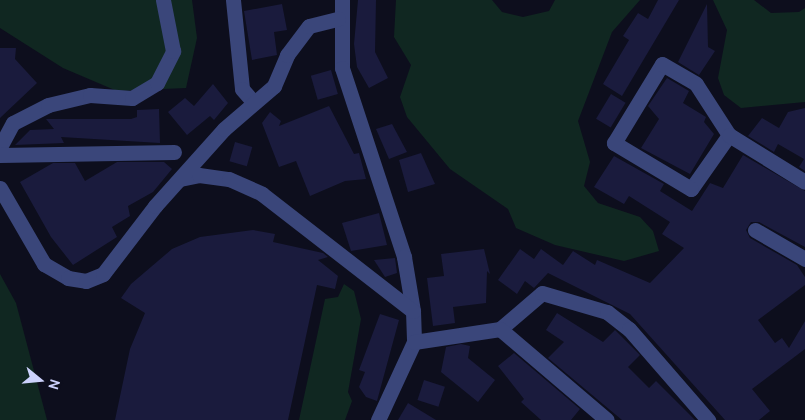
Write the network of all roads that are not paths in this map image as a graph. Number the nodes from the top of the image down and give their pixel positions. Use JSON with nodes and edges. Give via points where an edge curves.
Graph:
{"nodes":[{"id":1,"x":163,"y":0,"type":"edge"},
{"id":2,"x":233,"y":0,"type":"edge"},
{"id":3,"x":342,"y":0,"type":"edge"},
{"id":4,"x":338,"y":19,"type":"junction"},
{"id":5,"x":254,"y":103,"type":"junction"},
{"id":6,"x":728,"y":135,"type":"junction"},
{"id":7,"x":0,"y":147,"type":"edge"},
{"id":8,"x":174,"y":152,"type":"dead end"},
{"id":9,"x":0,"y":155,"type":"edge"},
{"id":10,"x":180,"y":179,"type":"junction"},
{"id":11,"x":805,"y":182,"type":"edge"},
{"id":12,"x":0,"y":188,"type":"edge"},
{"id":13,"x":755,"y":230,"type":"dead end"},
{"id":14,"x":805,"y":259,"type":"edge"},
{"id":15,"x":413,"y":311,"type":"junction"},
{"id":16,"x":500,"y":328,"type":"junction"},
{"id":17,"x":414,"y":342,"type":"junction"},
{"id":18,"x":378,"y":420,"type":"edge"},
{"id":19,"x":607,"y":420,"type":"edge"},
{"id":20,"x":708,"y":420,"type":"edge"}],
"edges":[{"from":1,"to":7,"type":"street","via":[[173,51],[157,84],[132,98],[90,94],[48,105],[12,123]]},
{"from":2,"to":5,"type":"street","via":[[242,89]]},
{"from":3,"to":4,"type":"street"},
{"from":4,"to":5,"type":"street","via":[[309,26],[287,55],[274,86]]},
{"from":4,"to":15,"type":"street","via":[[342,68],[404,257]]},
{"from":5,"to":10,"type":"street"},
{"from":6,"to":6,"type":"street","via":[[691,189],[614,143],[662,64],[696,84]]},
{"from":6,"to":11,"type":"street"},
{"from":8,"to":9,"type":"street"},
{"from":10,"to":12,"type":"street","via":[[118,259],[103,274],[86,281],[68,278],[44,264]]},
{"from":10,"to":15,"type":"street","via":[[199,175],[229,179],[262,194]]},
{"from":13,"to":14,"type":"street"},
{"from":15,"to":17,"type":"street"},
{"from":16,"to":17,"type":"street"},
{"from":16,"to":19,"type":"street"},
{"from":16,"to":20,"type":"street","via":[[542,293],[607,312],[629,328]]},
{"from":17,"to":18,"type":"street"}]}
